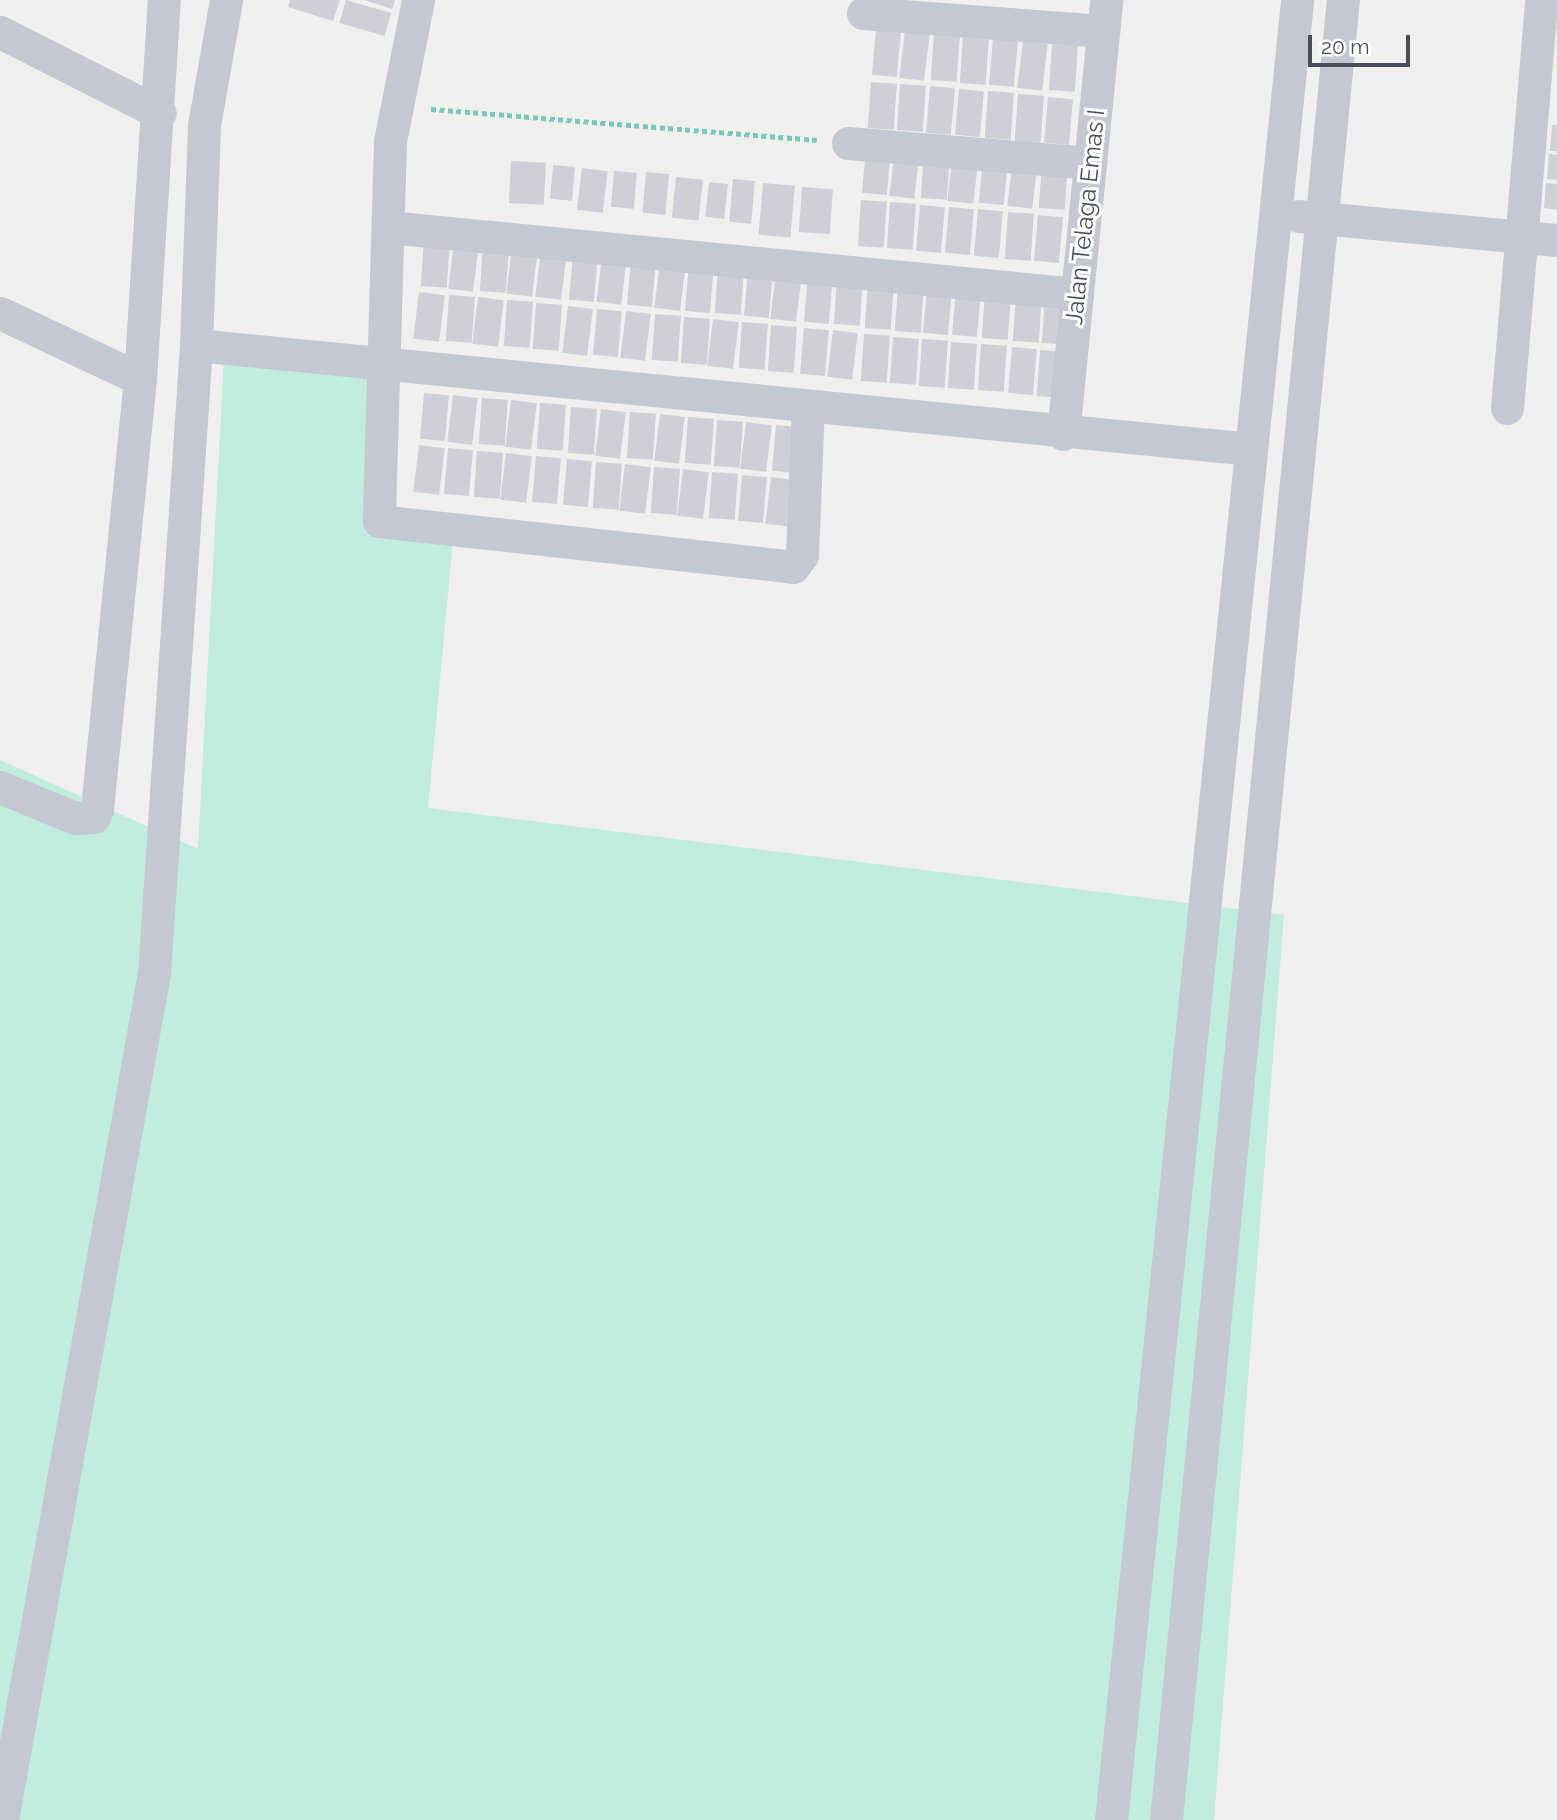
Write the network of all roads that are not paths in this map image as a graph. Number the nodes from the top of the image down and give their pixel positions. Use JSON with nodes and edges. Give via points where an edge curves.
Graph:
{"nodes":[{"id":1,"x":164,"y":0,"type":"edge"},
{"id":2,"x":226,"y":0,"type":"edge"},
{"id":3,"x":418,"y":0,"type":"edge"},
{"id":4,"x":1297,"y":0,"type":"edge"},
{"id":5,"x":1343,"y":0,"type":"edge"},
{"id":6,"x":1541,"y":0,"type":"edge"},
{"id":7,"x":863,"y":13,"type":"dead end"},
{"id":8,"x":1104,"y":16,"type":"edge"},
{"id":9,"x":0,"y":32,"type":"edge"},
{"id":10,"x":160,"y":113,"type":"junction"},
{"id":11,"x":848,"y":143,"type":"road end"},
{"id":12,"x":1090,"y":163,"type":"junction"},
{"id":13,"x":1275,"y":214,"type":"junction"},
{"id":14,"x":1321,"y":218,"type":"junction"},
{"id":15,"x":388,"y":227,"type":"junction"},
{"id":16,"x":1518,"y":236,"type":"junction"},
{"id":17,"x":1557,"y":240,"type":"edge"},
{"id":18,"x":1077,"y":294,"type":"junction"},
{"id":19,"x":0,"y":313,"type":"edge"},
{"id":20,"x":196,"y":345,"type":"junction"},
{"id":21,"x":380,"y":364,"type":"junction"},
{"id":22,"x":140,"y":379,"type":"junction"},
{"id":23,"x":808,"y":408,"type":"junction"},
{"id":24,"x":1507,"y":408,"type":"dead end"},
{"id":25,"x":1063,"y":434,"type":"junction"},
{"id":26,"x":1251,"y":449,"type":"junction"},
{"id":27,"x":0,"y":788,"type":"edge"},
{"id":28,"x":2,"y":1820,"type":"edge"},
{"id":29,"x":1111,"y":1820,"type":"edge"},
{"id":30,"x":1166,"y":1820,"type":"edge"}],
"edges":[{"from":1,"to":10,"type":"street"},
{"from":2,"to":20,"type":"street","via":[[204,125]]},
{"from":3,"to":15,"type":"street","via":[[396,108]]},
{"from":4,"to":13,"type":"street"},
{"from":5,"to":14,"type":"street"},
{"from":6,"to":16,"type":"street"},
{"from":7,"to":8,"type":"street"},
{"from":8,"to":12,"type":"street","name":"Jalan Telaga Emas I"},
{"from":9,"to":10,"type":"street"},
{"from":10,"to":22,"type":"street"},
{"from":11,"to":12,"type":"street"},
{"from":12,"to":18,"type":"street","name":"Jalan Telaga Emas I"},
{"from":13,"to":14,"type":"street"},
{"from":13,"to":26,"type":"street"},
{"from":14,"to":16,"type":"street"},
{"from":14,"to":30,"type":"street"},
{"from":15,"to":18,"type":"street"},
{"from":15,"to":21,"type":"street"},
{"from":16,"to":17,"type":"street"},
{"from":16,"to":24,"type":"street"},
{"from":18,"to":25,"type":"street","name":"Jalan Telaga Emas I"},
{"from":19,"to":22,"type":"street"},
{"from":20,"to":21,"type":"street"},
{"from":20,"to":28,"type":"street","via":[[148,1027]]},
{"from":21,"to":23,"type":"street"},
{"from":21,"to":23,"type":"street","via":[[377,510],[389,526],[793,567],[802,555]]},
{"from":22,"to":27,"type":"street","via":[[97,809],[94,817],[75,818]]},
{"from":23,"to":25,"type":"street"},
{"from":25,"to":26,"type":"street"},
{"from":26,"to":29,"type":"street"}]}
